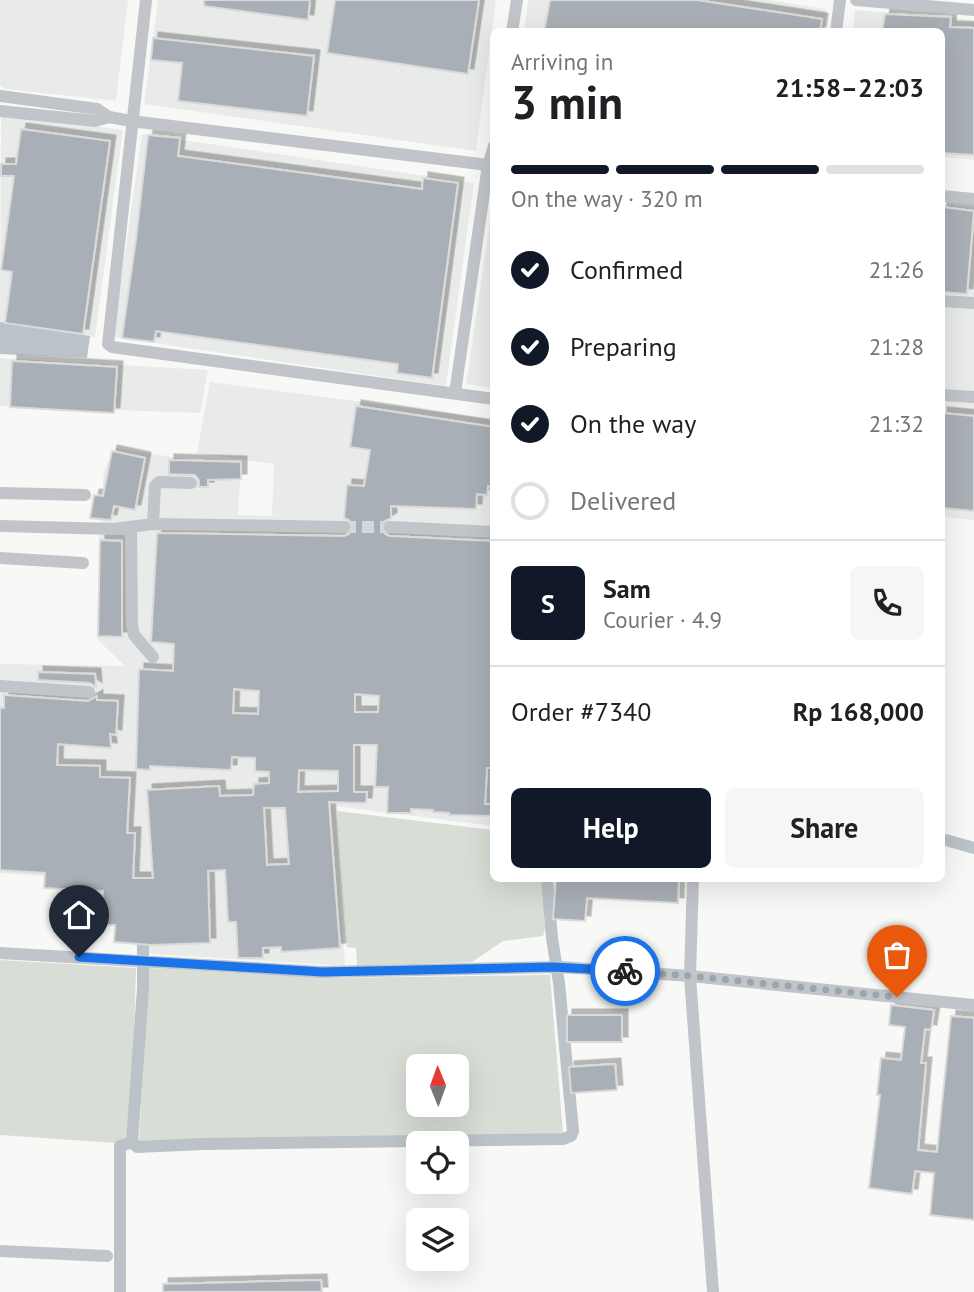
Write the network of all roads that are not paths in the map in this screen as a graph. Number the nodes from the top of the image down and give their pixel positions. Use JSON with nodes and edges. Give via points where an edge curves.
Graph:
{"nodes":[{"id":1,"x":146,"y":0,"type":"edge"},
{"id":2,"x":517,"y":0,"type":"edge"},
{"id":3,"x":840,"y":0,"type":"edge"},
{"id":4,"x":856,"y":0,"type":"edge"},
{"id":5,"x":974,"y":10,"type":"edge"},
{"id":6,"x":513,"y":28,"type":"edge"},
{"id":7,"x":836,"y":28,"type":"edge"},
{"id":8,"x":0,"y":96,"type":"edge"},
{"id":9,"x":0,"y":111,"type":"edge"},
{"id":10,"x":109,"y":117,"type":"junction"},
{"id":11,"x":131,"y":121,"type":"junction"},
{"id":12,"x":490,"y":159,"type":"edge"},
{"id":13,"x":488,"y":165,"type":"junction"},
{"id":14,"x":945,"y":196,"type":"edge"},
{"id":15,"x":974,"y":200,"type":"edge"},
{"id":16,"x":945,"y":301,"type":"edge"},
{"id":17,"x":974,"y":303,"type":"edge"},
{"id":18,"x":455,"y":393,"type":"junction"},
{"id":19,"x":945,"y":395,"type":"edge"},
{"id":20,"x":974,"y":397,"type":"edge"},
{"id":21,"x":490,"y":398,"type":"edge"},
{"id":22,"x":191,"y":483,"type":"dead end"},
{"id":23,"x":0,"y":493,"type":"edge"},
{"id":24,"x":85,"y":495,"type":"dead end"},
{"id":25,"x":153,"y":524,"type":"junction"},
{"id":26,"x":0,"y":526,"type":"edge"},
{"id":27,"x":131,"y":527,"type":"junction"},
{"id":28,"x":344,"y":527,"type":"tunnel mouth"},
{"id":29,"x":390,"y":527,"type":"tunnel mouth"},
{"id":30,"x":490,"y":532,"type":"edge"},
{"id":31,"x":0,"y":558,"type":"edge"},
{"id":32,"x":83,"y":563,"type":"dead end"},
{"id":33,"x":153,"y":657,"type":"dead end"},
{"id":34,"x":0,"y":686,"type":"edge"},
{"id":35,"x":89,"y":692,"type":"dead end"},
{"id":36,"x":693,"y":882,"type":"edge"},
{"id":37,"x":0,"y":953,"type":"edge"},
{"id":38,"x":690,"y":976,"type":"junction"},
{"id":39,"x":974,"y":1005,"type":"edge"},
{"id":40,"x":0,"y":1251,"type":"edge"},
{"id":41,"x":107,"y":1256,"type":"dead end"},
{"id":42,"x":713,"y":1292,"type":"edge"}],
"edges":[{"from":1,"to":11,"type":"street"},
{"from":2,"to":6,"type":"street"},
{"from":3,"to":7,"type":"street"},
{"from":4,"to":5,"type":"street"},
{"from":8,"to":10,"type":"street","via":[[97,109]]},
{"from":9,"to":10,"type":"street","via":[[95,121]]},
{"from":10,"to":11,"type":"street"},
{"from":11,"to":13,"type":"street"},
{"from":11,"to":18,"type":"street","via":[[107,340],[112,347]]},
{"from":12,"to":13,"type":"street"},
{"from":13,"to":18,"type":"street"},
{"from":14,"to":15,"type":"street"},
{"from":16,"to":17,"type":"street"},
{"from":18,"to":21,"type":"street"},
{"from":19,"to":20,"type":"street"},
{"from":22,"to":25,"type":"street","via":[[159,482],[155,486]]},
{"from":23,"to":24,"type":"street"},
{"from":25,"to":27,"type":"street"},
{"from":25,"to":28,"type":"street"},
{"from":26,"to":27,"type":"street"},
{"from":27,"to":33,"type":"street","via":[[132,625],[134,635]]},
{"from":29,"to":30,"type":"street"},
{"from":31,"to":32,"type":"street"},
{"from":34,"to":35,"type":"street"},
{"from":36,"to":38,"type":"street"},
{"from":37,"to":38,"type":"street","via":[[322,972],[557,967]]},
{"from":38,"to":39,"type":"street"},
{"from":38,"to":42,"type":"street"},
{"from":40,"to":41,"type":"street"}]}
